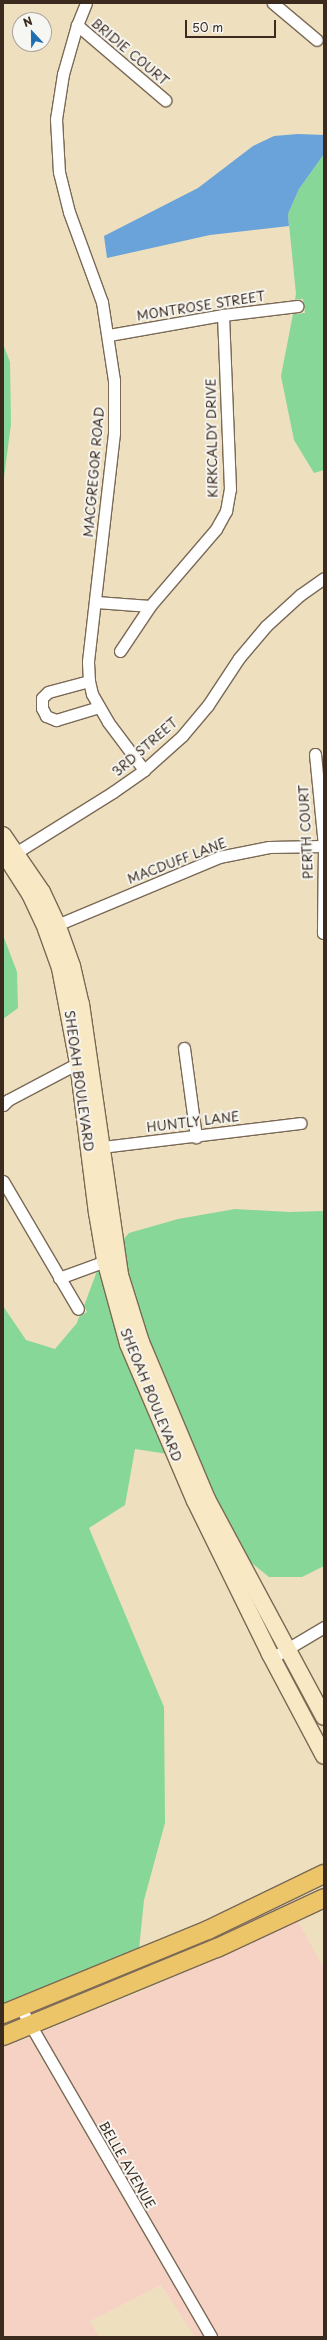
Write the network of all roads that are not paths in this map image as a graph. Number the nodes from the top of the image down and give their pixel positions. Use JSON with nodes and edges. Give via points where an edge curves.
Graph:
{"nodes":[{"id":1,"x":86,"y":3,"type":"edge"},
{"id":2,"x":273,"y":3,"type":"edge"},
{"id":3,"x":77,"y":25,"type":"junction"},
{"id":4,"x":317,"y":40,"type":"dead end"},
{"id":5,"x":165,"y":100,"type":"dead end"},
{"id":6,"x":297,"y":306,"type":"dead end"},
{"id":7,"x":223,"y":315,"type":"junction"},
{"id":8,"x":109,"y":335,"type":"junction"},
{"id":9,"x":324,"y":578,"type":"edge"},
{"id":10,"x":96,"y":602,"type":"junction"},
{"id":11,"x":150,"y":606,"type":"junction"},
{"id":12,"x":120,"y":651,"type":"dead end"},
{"id":13,"x":89,"y":681,"type":"junction"},
{"id":14,"x":100,"y":707,"type":"junction"},
{"id":15,"x":315,"y":754,"type":"dead end"},
{"id":16,"x":144,"y":770,"type":"junction"},
{"id":17,"x":3,"y":835,"type":"edge"},
{"id":18,"x":324,"y":846,"type":"edge"},
{"id":19,"x":9,"y":854,"type":"edge"},
{"id":20,"x":52,"y":927,"type":"junction"},
{"id":21,"x":323,"y":934,"type":"dead end"},
{"id":22,"x":184,"y":1048,"type":"dead end"},
{"id":23,"x":78,"y":1063,"type":"junction"},
{"id":24,"x":3,"y":1105,"type":"edge"},
{"id":25,"x":300,"y":1123,"type":"dead end"},
{"id":26,"x":196,"y":1137,"type":"junction"},
{"id":27,"x":95,"y":1148,"type":"junction"},
{"id":28,"x":3,"y":1181,"type":"edge"},
{"id":29,"x":111,"y":1259,"type":"junction"},
{"id":30,"x":59,"y":1278,"type":"junction"},
{"id":31,"x":78,"y":1309,"type":"dead end"},
{"id":32,"x":324,"y":1627,"type":"edge"},
{"id":33,"x":289,"y":1650,"type":"junction"},
{"id":34,"x":272,"y":1658,"type":"junction"},
{"id":35,"x":324,"y":1717,"type":"edge"},
{"id":36,"x":324,"y":1756,"type":"edge"},
{"id":37,"x":324,"y":1874,"type":"edge"},
{"id":38,"x":324,"y":1898,"type":"edge"},
{"id":39,"x":20,"y":2007,"type":"junction"},
{"id":40,"x":3,"y":2014,"type":"edge"},
{"id":41,"x":30,"y":2025,"type":"junction"},
{"id":42,"x":3,"y":2036,"type":"edge"},
{"id":43,"x":211,"y":2337,"type":"edge"}],
"edges":[{"from":1,"to":3,"type":"street","name":"MACGREGOR ROAD"},
{"from":2,"to":4,"type":"street"},
{"from":3,"to":5,"type":"street","name":"BRIDIE COURT"},
{"from":3,"to":8,"type":"street","name":"MACGREGOR ROAD","via":[[63,74],[56,119],[59,172],[69,212],[102,302]]},
{"from":6,"to":7,"type":"street","name":"MONTROSE STREET"},
{"from":7,"to":8,"type":"street","name":"MONTROSE STREET"},
{"from":7,"to":11,"type":"street","name":"KIRKCALDY DRIVE","via":[[230,489],[226,511],[216,529]]},
{"from":8,"to":10,"type":"street","name":"MACGREGOR ROAD","via":[[114,380],[114,433]]},
{"from":9,"to":16,"type":"street","name":"3RD STREET","via":[[300,595],[266,626],[239,658],[208,706],[182,736]]},
{"from":10,"to":11,"type":"street"},
{"from":10,"to":13,"type":"street","name":"MACGREGOR ROAD","via":[[88,662]]},
{"from":11,"to":12,"type":"street","name":"KIRKCALDY DRIVE"},
{"from":13,"to":14,"type":"street","name":"MACGREGOR ROAD","via":[[92,694]]},
{"from":13,"to":14,"type":"street","via":[[48,692],[42,698],[42,708],[46,716],[56,720]]},
{"from":14,"to":16,"type":"street","name":"MACGREGOR ROAD","via":[[108,722]]},
{"from":15,"to":18,"type":"street","name":"PERTH COURT"},
{"from":16,"to":19,"type":"street","name":"3RD STREET","via":[[113,792]]},
{"from":17,"to":19,"type":"street","name":"SHEOAH BOULEVARD"},
{"from":18,"to":20,"type":"street","name":"MACDUFF LANE","via":[[269,847],[219,857]]},
{"from":18,"to":21,"type":"street","name":"PERTH COURT"},
{"from":19,"to":20,"type":"street","name":"SHEOAH BOULEVARD","via":[[42,892]]},
{"from":20,"to":23,"type":"street","name":"SHEOAH BOULEVARD"},
{"from":20,"to":27,"type":"street","name":"SHEOAH BOULEVARD","via":[[72,966],[81,1004]]},
{"from":22,"to":26,"type":"street"},
{"from":23,"to":24,"type":"street"},
{"from":23,"to":27,"type":"street","name":"SHEOAH BOULEVARD"},
{"from":25,"to":26,"type":"street","name":"HUNTLY LANE"},
{"from":26,"to":27,"type":"street","name":"HUNTLY LANE"},
{"from":27,"to":29,"type":"street","name":"SHEOAH BOULEVARD"},
{"from":28,"to":30,"type":"street"},
{"from":29,"to":30,"type":"street"},
{"from":29,"to":33,"type":"street","name":"SHEOAH BOULEVARD","via":[[120,1275],[141,1342],[204,1492]]},
{"from":29,"to":34,"type":"street","name":"SHEOAH BOULEVARD","via":[[128,1344],[195,1501]]},
{"from":30,"to":31,"type":"street"},
{"from":32,"to":33,"type":"street"},
{"from":33,"to":34,"type":"street"},
{"from":33,"to":35,"type":"street","name":"SHEOAH BOULEVARD"},
{"from":34,"to":36,"type":"street","name":"SHEOAH BOULEVARD"},
{"from":37,"to":39,"type":"main road","via":[[208,1930]]},
{"from":38,"to":41,"type":"main road","via":[[231,1942]]},
{"from":39,"to":40,"type":"main road"},
{"from":39,"to":41,"type":"street","name":"BELLE AVENUE"},
{"from":41,"to":42,"type":"main road"},
{"from":41,"to":43,"type":"street","name":"BELLE AVENUE"}]}
